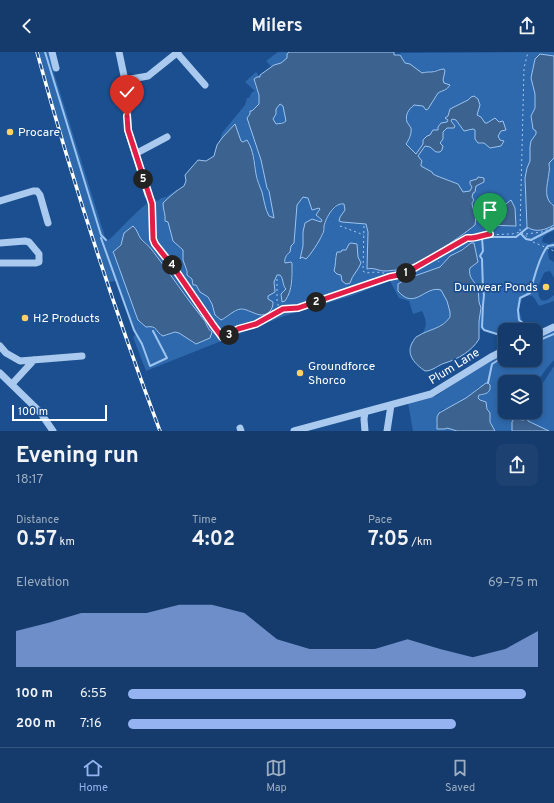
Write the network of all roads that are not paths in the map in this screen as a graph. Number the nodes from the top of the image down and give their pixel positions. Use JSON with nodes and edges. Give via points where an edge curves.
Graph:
{"nodes":[{"id":1,"x":52,"y":52,"type":"edge"},
{"id":2,"x":118,"y":52,"type":"edge"},
{"id":3,"x":177,"y":52,"type":"edge"},
{"id":4,"x":56,"y":68,"type":"dead end"},
{"id":5,"x":124,"y":80,"type":"junction"},
{"id":6,"x":206,"y":85,"type":"dead end"},
{"id":7,"x":167,"y":137,"type":"dead end"},
{"id":8,"x":135,"y":154,"type":"junction"},
{"id":9,"x":148,"y":195,"type":"road end"},
{"id":10,"x":0,"y":201,"type":"edge"},
{"id":11,"x":48,"y":223,"type":"dead end"},
{"id":12,"x":0,"y":243,"type":"edge"},
{"id":13,"x":0,"y":263,"type":"edge"},
{"id":14,"x":554,"y":327,"type":"edge"},
{"id":15,"x":542,"y":333,"type":"edge"},
{"id":16,"x":0,"y":346,"type":"edge"},
{"id":17,"x":498,"y":354,"type":"edge"},
{"id":18,"x":82,"y":356,"type":"dead end"},
{"id":19,"x":34,"y":360,"type":"junction"},
{"id":20,"x":0,"y":373,"type":"edge"},
{"id":21,"x":12,"y":384,"type":"junction"},
{"id":22,"x":391,"y":405,"type":"junction"},
{"id":23,"x":365,"y":412,"type":"junction"},
{"id":24,"x":53,"y":431,"type":"edge"},
{"id":25,"x":294,"y":431,"type":"edge"},
{"id":26,"x":366,"y":431,"type":"edge"},
{"id":27,"x":387,"y":431,"type":"edge"}],
"edges":[{"from":1,"to":4,"type":"street"},
{"from":2,"to":5,"type":"street"},
{"from":3,"to":5,"type":"street","via":[[148,76]]},
{"from":3,"to":6,"type":"street"},
{"from":5,"to":8,"type":"street","via":[[128,130]]},
{"from":7,"to":8,"type":"street"},
{"from":8,"to":9,"type":"street"},
{"from":10,"to":11,"type":"street","via":[[37,191]]},
{"from":12,"to":13,"type":"street","via":[[29,242],[40,259],[36,263]]},
{"from":14,"to":15,"type":"street"},
{"from":16,"to":19,"type":"street","via":[[20,361]]},
{"from":17,"to":22,"type":"street","name":"Plum Lane","via":[[438,391]]},
{"from":18,"to":19,"type":"street"},
{"from":19,"to":21,"type":"street"},
{"from":20,"to":21,"type":"street"},
{"from":21,"to":24,"type":"street","via":[[40,412]]},
{"from":22,"to":23,"type":"street","name":"Plum Lane"},
{"from":22,"to":27,"type":"street"},
{"from":23,"to":25,"type":"street","name":"Plum Lane"},
{"from":23,"to":26,"type":"street"}]}
